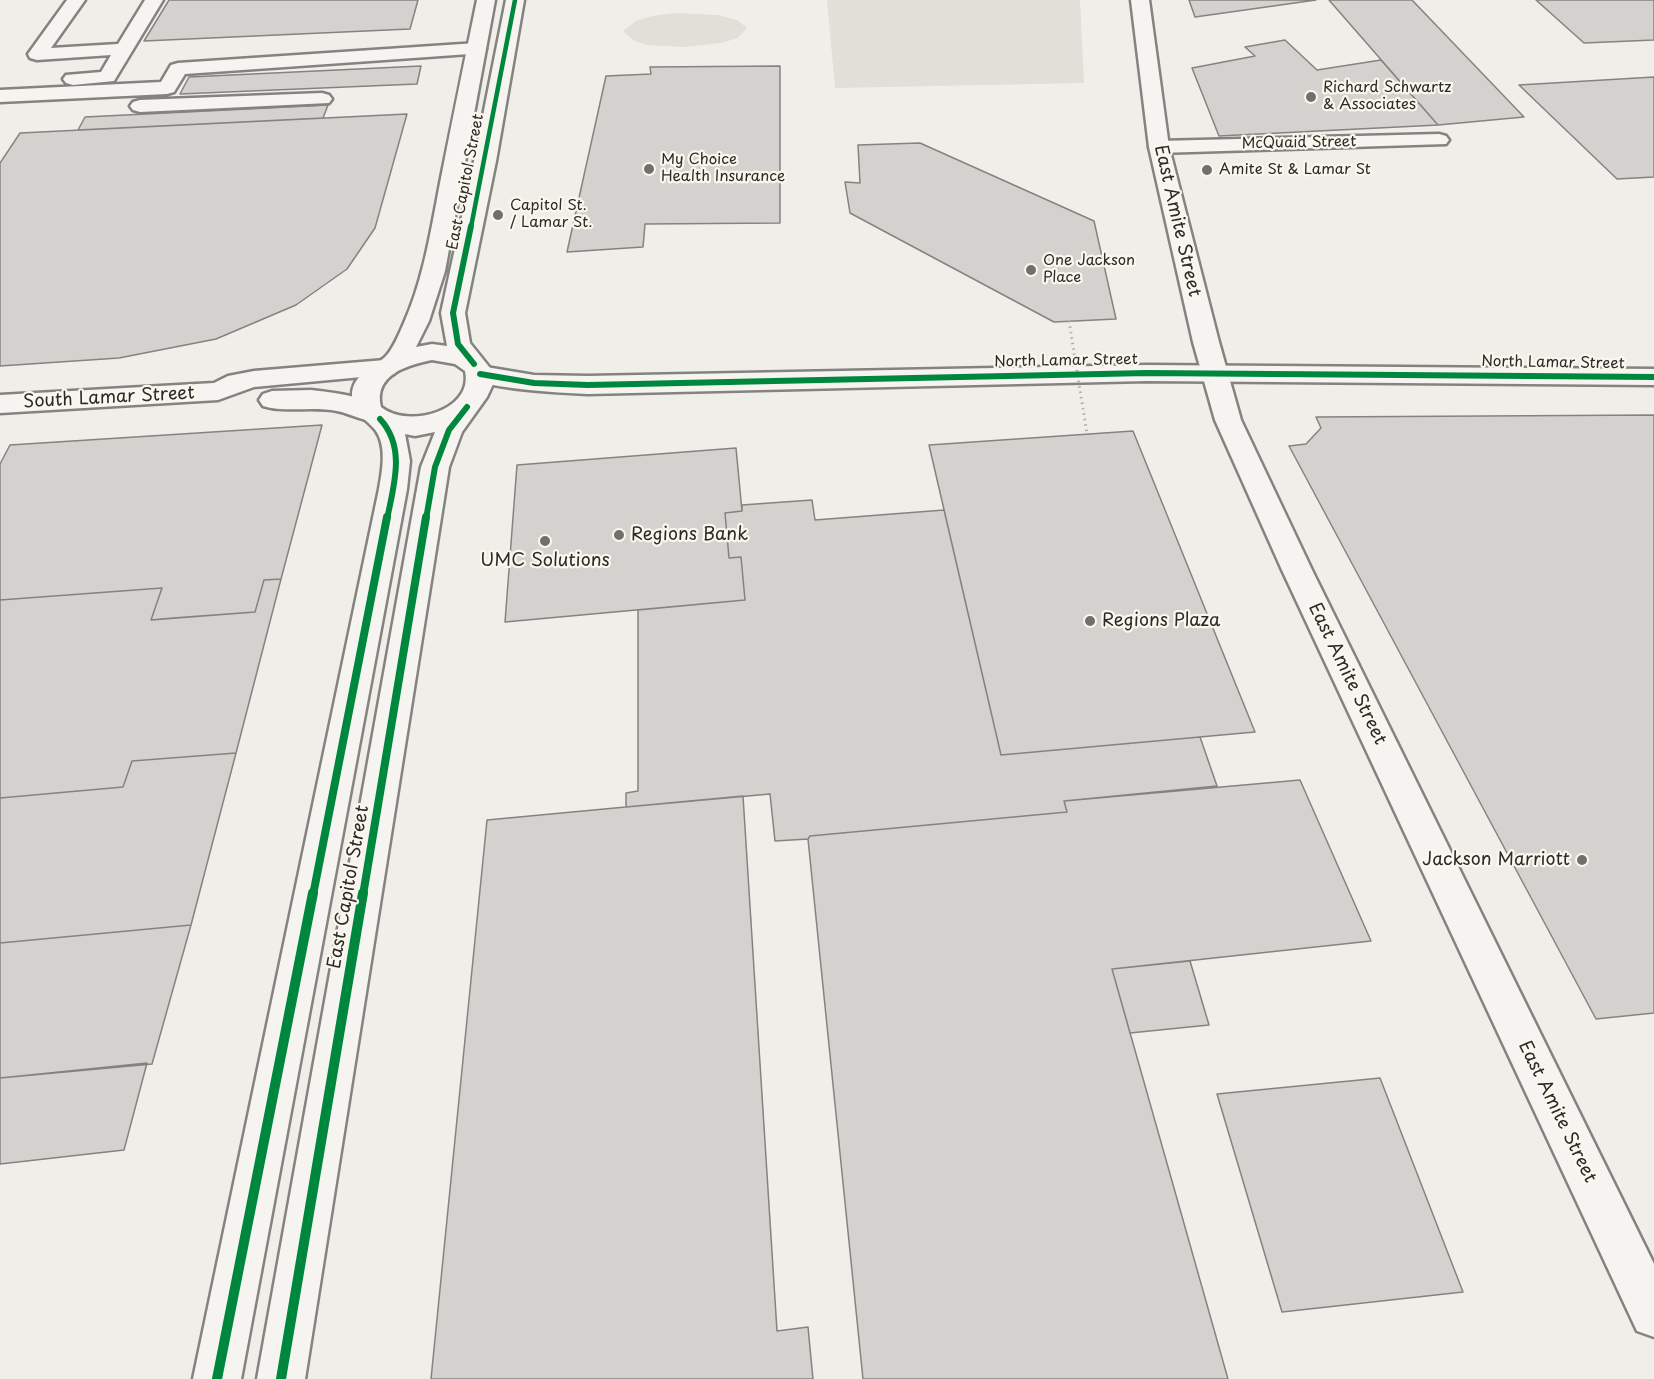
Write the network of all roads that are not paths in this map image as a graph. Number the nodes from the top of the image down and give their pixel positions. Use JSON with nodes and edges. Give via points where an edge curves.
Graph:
{"nodes":[{"id":1,"x":76,"y":0,"type":"edge"},
{"id":2,"x":154,"y":0,"type":"edge"},
{"id":3,"x":486,"y":0,"type":"edge"},
{"id":4,"x":515,"y":0,"type":"edge"},
{"id":5,"x":1140,"y":0,"type":"edge"},
{"id":6,"x":124,"y":49,"type":"junction"},
{"id":7,"x":477,"y":50,"type":"junction"},
{"id":8,"x":0,"y":78,"type":"edge"},
{"id":9,"x":23,"y":82,"type":"junction"},
{"id":10,"x":0,"y":86,"type":"edge"},
{"id":11,"x":0,"y":96,"type":"edge"},
{"id":12,"x":322,"y":99,"type":"dead end"},
{"id":13,"x":0,"y":112,"type":"edge"},
{"id":14,"x":1439,"y":140,"type":"dead end"},
{"id":15,"x":1159,"y":147,"type":"junction"},
{"id":16,"x":389,"y":365,"type":"junction"},
{"id":17,"x":477,"y":369,"type":"junction"},
{"id":18,"x":1215,"y":373,"type":"junction"},
{"id":19,"x":1654,"y":377,"type":"edge"},
{"id":20,"x":218,"y":392,"type":"junction"},
{"id":21,"x":0,"y":404,"type":"edge"},
{"id":22,"x":466,"y":407,"type":"junction"},
{"id":23,"x":376,"y":416,"type":"junction"},
{"id":24,"x":1654,"y":1314,"type":"edge"},
{"id":25,"x":217,"y":1379,"type":"edge"},
{"id":26,"x":281,"y":1379,"type":"edge"}],
"edges":[{"from":1,"to":6,"type":"main road","via":[[37,54]]},
{"from":2,"to":6,"type":"main road"},
{"from":3,"to":7,"type":"main road","name":"East Capitol Street"},
{"from":4,"to":17,"type":"main road","name":"East Capitol Street","via":[[453,313],[458,344]]},
{"from":5,"to":15,"type":"main road","name":"East Amite Street"},
{"from":6,"to":9,"type":"main road","via":[[107,77]]},
{"from":7,"to":11,"type":"main road","via":[[178,69],[167,88]]},
{"from":7,"to":16,"type":"main road","name":"East Capitol Street","via":[[422,310],[410,338]]},
{"from":8,"to":9,"type":"main road"},
{"from":9,"to":10,"type":"main road"},
{"from":12,"to":13,"type":"main road"},
{"from":14,"to":15,"type":"main road","name":"McQuaid Street"},
{"from":15,"to":18,"type":"main road","name":"East Amite Street"},
{"from":16,"to":17,"type":"main road","via":[[411,355],[440,352],[463,357]]},
{"from":16,"to":20,"type":"main road","name":"South Lamar Street","via":[[254,379]]},
{"from":16,"to":23,"type":"main road","via":[[369,384],[365,397]]},
{"from":17,"to":18,"type":"main road","name":"North Lamar Street","via":[[534,383],[588,385]]},
{"from":17,"to":22,"type":"main road","via":[[482,385]]},
{"from":18,"to":19,"type":"main road","name":"North Lamar Street"},
{"from":18,"to":24,"type":"main road","name":"East Amite Street","via":[[1228,420],[1297,570]]},
{"from":20,"to":21,"type":"main road","name":"South Lamar Street"},
{"from":20,"to":23,"type":"main road","name":"South Lamar Street","via":[[248,400],[329,399]]},
{"from":22,"to":23,"type":"main road","via":[[435,423],[416,426],[396,425]]},
{"from":22,"to":26,"type":"main road","name":"East Capitol Street","via":[[449,430],[435,467]]},
{"from":23,"to":25,"type":"main road","name":"East Capitol Street","via":[[389,427],[396,453],[393,489]]}]}
